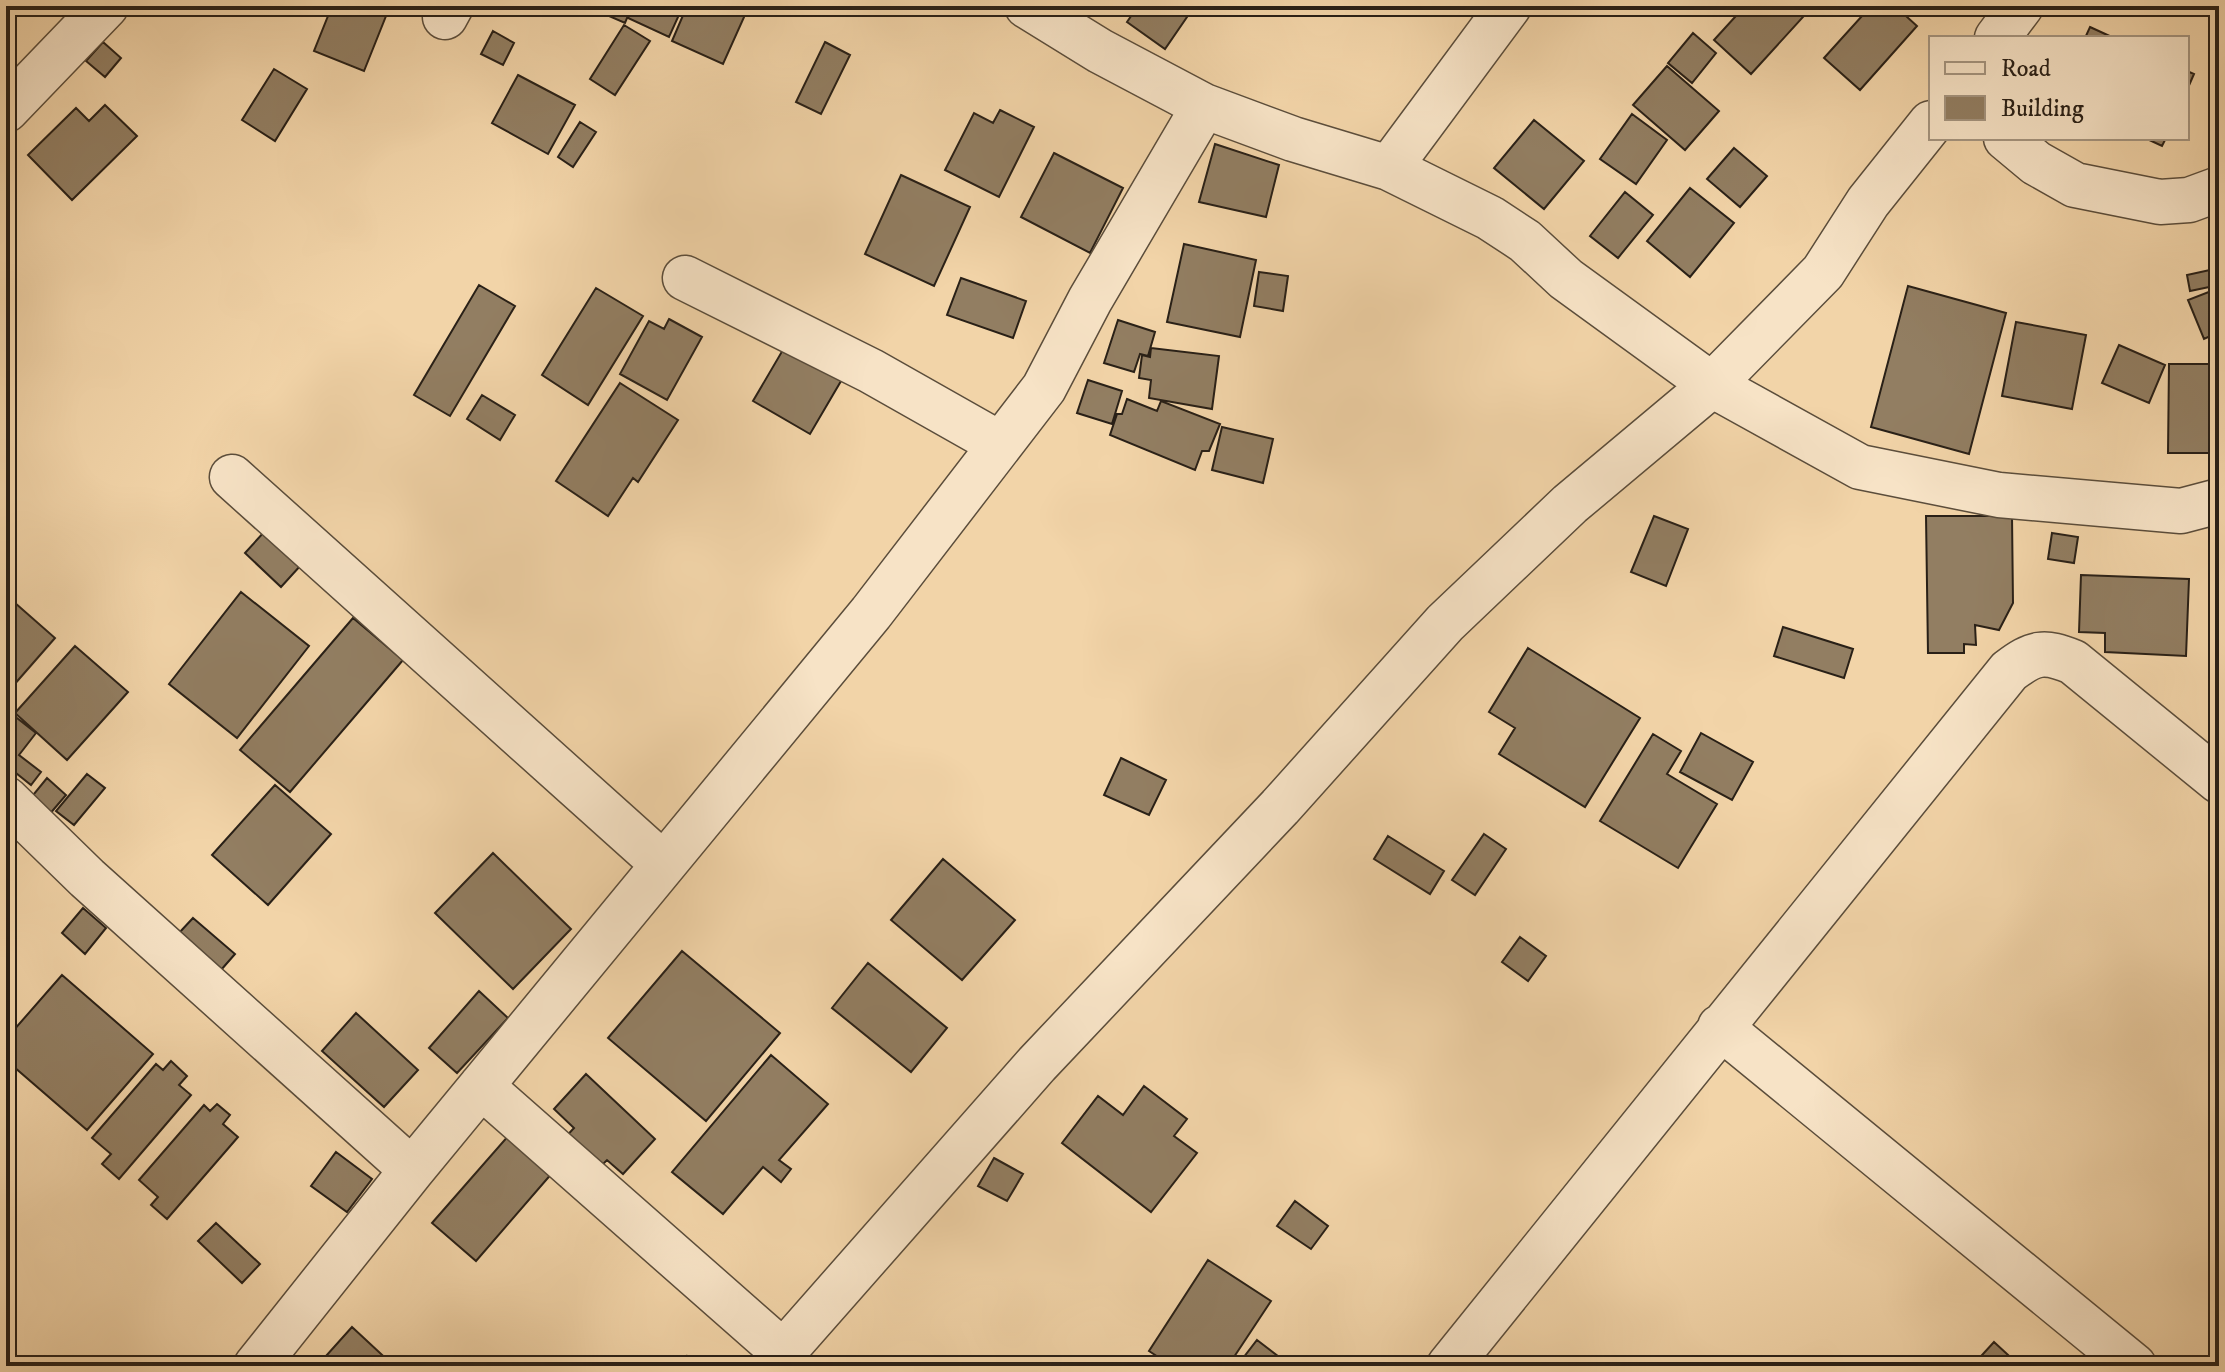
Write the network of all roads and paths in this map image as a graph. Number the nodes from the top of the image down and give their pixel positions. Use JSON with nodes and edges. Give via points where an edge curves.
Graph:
{"nodes":[{"id":1,"x":106,"y":6,"type":"edge"},
{"id":2,"x":1027,"y":6,"type":"edge"},
{"id":3,"x":1509,"y":6,"type":"edge"},
{"id":4,"x":2021,"y":6,"type":"edge"},
{"id":5,"x":1998,"y":36,"type":"edge"},
{"id":6,"x":1204,"y":106,"type":"junction"},
{"id":7,"x":6,"y":110,"type":"edge"},
{"id":8,"x":1929,"y":126,"type":"edge"},
{"id":9,"x":2008,"y":140,"type":"edge"},
{"id":10,"x":1389,"y":168,"type":"junction"},
{"id":11,"x":2219,"y":189,"type":"edge"},
{"id":12,"x":685,"y":278,"type":"dead end"},
{"id":13,"x":1712,"y":385,"type":"junction"},
{"id":14,"x":1000,"y":444,"type":"junction"},
{"id":15,"x":232,"y":477,"type":"dead end"},
{"id":16,"x":2219,"y":501,"type":"edge"},
{"id":17,"x":2218,"y":780,"type":"edge"},
{"id":18,"x":6,"y":799,"type":"edge"},
{"id":19,"x":663,"y":864,"type":"junction"},
{"id":20,"x":1720,"y":1027,"type":"junction"},
{"id":21,"x":481,"y":1086,"type":"junction"},
{"id":22,"x":412,"y":1170,"type":"junction"},
{"id":23,"x":777,"y":1359,"type":"edge"},
{"id":24,"x":256,"y":1366,"type":"edge"},
{"id":25,"x":1449,"y":1366,"type":"edge"},
{"id":26,"x":2134,"y":1366,"type":"edge"}],
"edges":[{"from":1,"to":7,"type":"street"},
{"from":2,"to":6,"type":"street"},
{"from":3,"to":10,"type":"street"},
{"from":4,"to":5,"type":"street"},
{"from":6,"to":10,"type":"street"},
{"from":6,"to":14,"type":"street","via":[[1044,388]]},
{"from":8,"to":13,"type":"street","via":[[1868,202],[1823,272]]},
{"from":9,"to":11,"type":"street","via":[[2075,185],[2160,202],[2189,200]]},
{"from":10,"to":13,"type":"street","via":[[1525,241],[1566,279]]},
{"from":12,"to":14,"type":"street","via":[[871,371]]},
{"from":13,"to":16,"type":"street","via":[[1860,467],[1999,495],[2181,511]]},
{"from":13,"to":23,"type":"street","via":[[1570,504],[1445,623],[1037,1064]]},
{"from":14,"to":19,"type":"street","via":[[871,613]]},
{"from":15,"to":19,"type":"street"},
{"from":17,"to":20,"type":"street","via":[[2073,662],[2050,653],[2026,657],[2009,671]]},
{"from":18,"to":22,"type":"street"},
{"from":19,"to":21,"type":"street"},
{"from":20,"to":25,"type":"street"},
{"from":20,"to":26,"type":"street"},
{"from":21,"to":22,"type":"street"},
{"from":21,"to":23,"type":"street"},
{"from":22,"to":24,"type":"street"}]}
